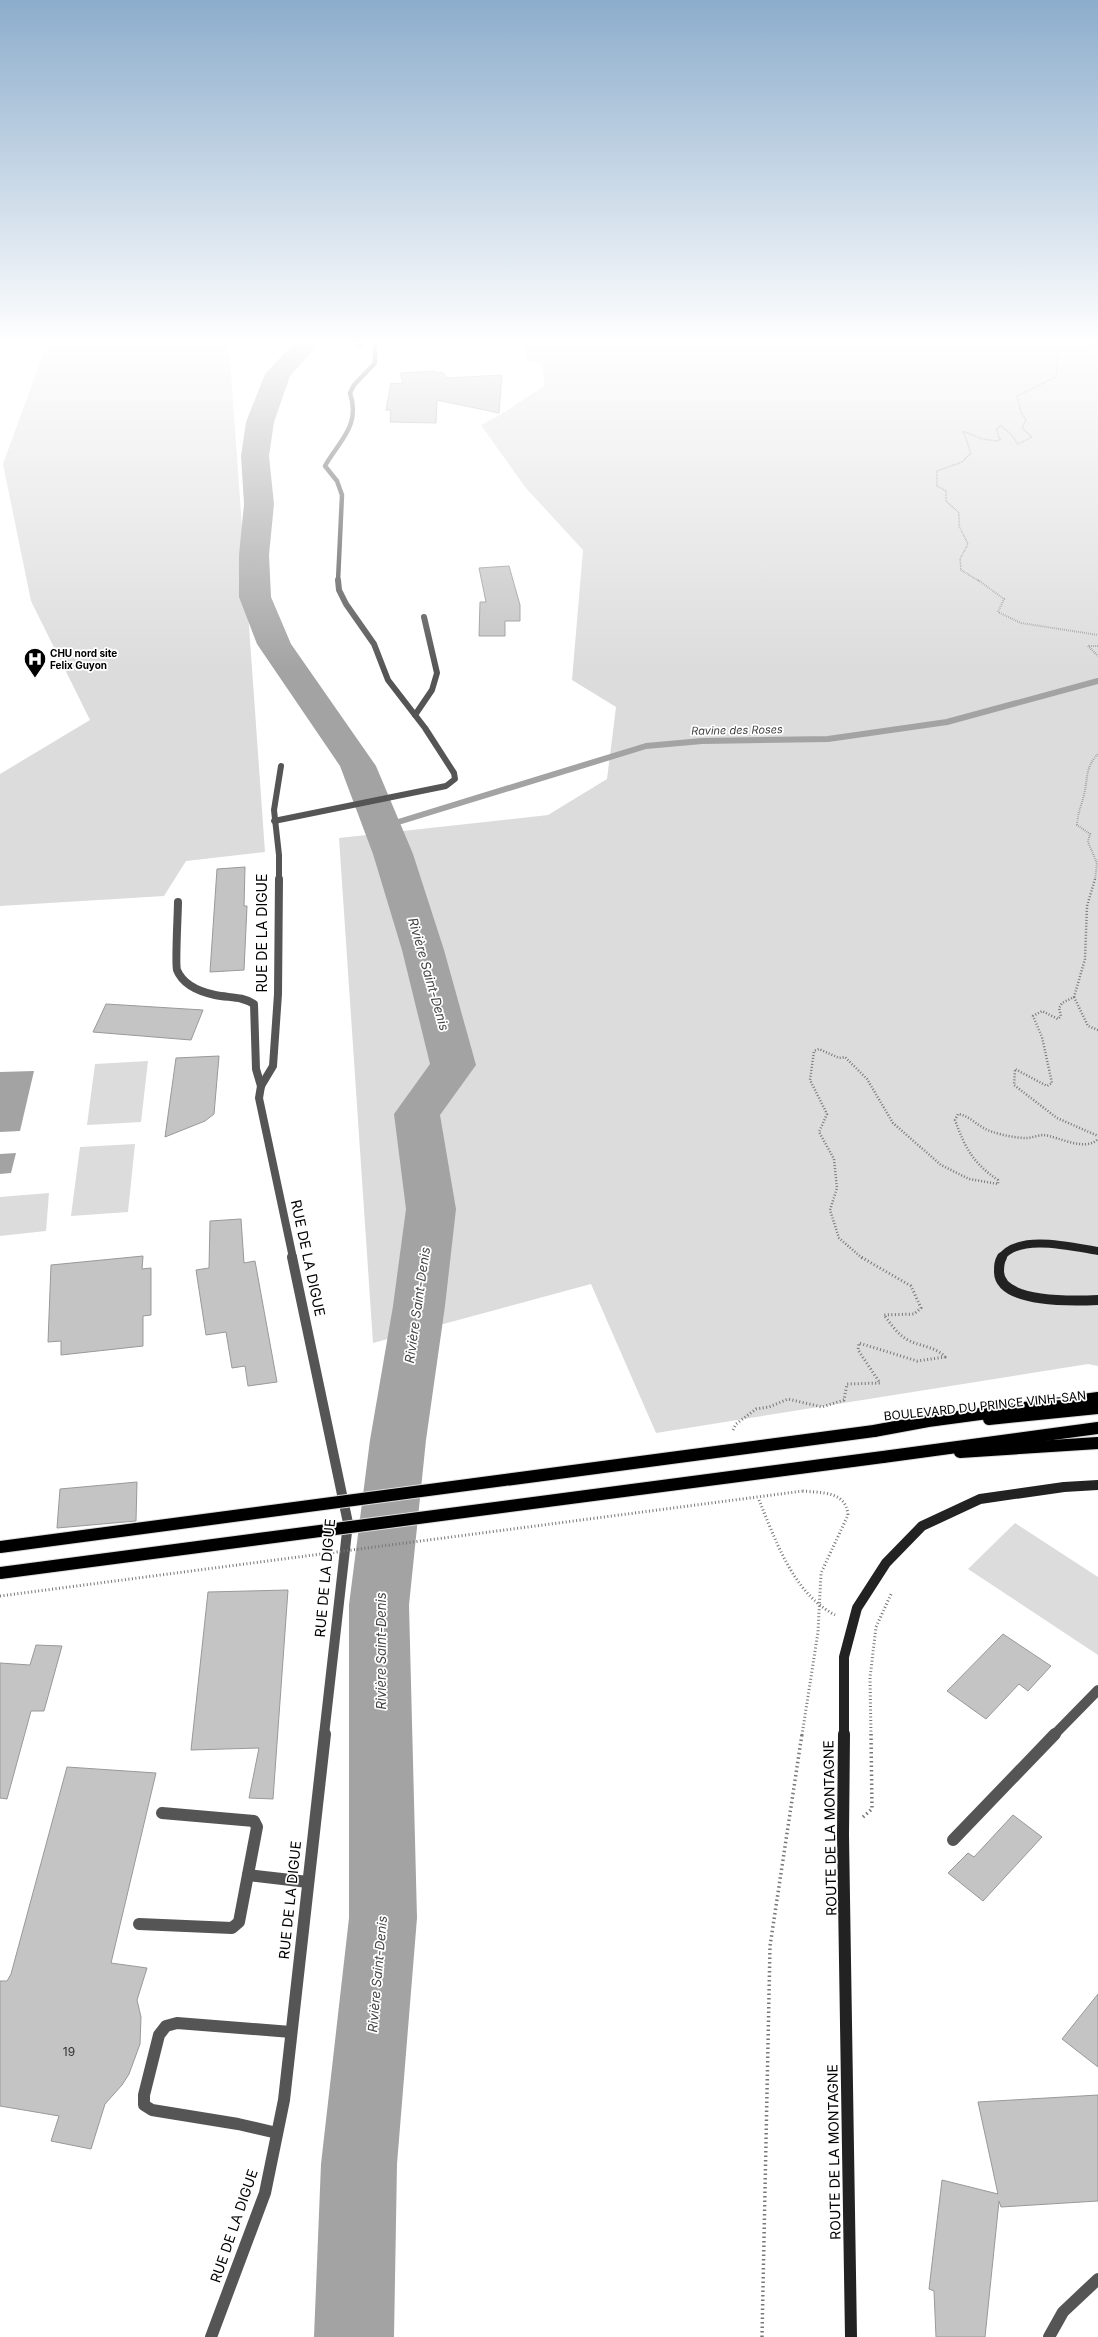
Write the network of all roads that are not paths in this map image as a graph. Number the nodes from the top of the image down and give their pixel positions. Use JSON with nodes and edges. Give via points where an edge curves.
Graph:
{"nodes":[{"id":1,"x":335,"y":453,"type":"edge"},
{"id":2,"x":424,"y":618,"type":"dead end"},
{"id":3,"x":415,"y":715,"type":"junction"},
{"id":4,"x":281,"y":766,"type":"dead end"},
{"id":5,"x":274,"y":821,"type":"junction"},
{"id":6,"x":178,"y":902,"type":"dead end"},
{"id":7,"x":260,"y":1086,"type":"junction"},
{"id":8,"x":1098,"y":1251,"type":"edge"},
{"id":9,"x":1098,"y":1300,"type":"edge"},
{"id":10,"x":1098,"y":1398,"type":"edge"},
{"id":11,"x":1098,"y":1408,"type":"edge"},
{"id":12,"x":1098,"y":1428,"type":"edge"},
{"id":13,"x":874,"y":1431,"type":"junction"},
{"id":14,"x":1098,"y":1443,"type":"edge"},
{"id":15,"x":883,"y":1458,"type":"junction"},
{"id":16,"x":1098,"y":1485,"type":"edge"},
{"id":17,"x":0,"y":1547,"type":"edge"},
{"id":18,"x":0,"y":1573,"type":"edge"},
{"id":19,"x":1098,"y":1690,"type":"edge"},
{"id":20,"x":162,"y":1813,"type":"dead end"},
{"id":21,"x":953,"y":1840,"type":"dead end"},
{"id":22,"x":248,"y":1875,"type":"junction"},
{"id":23,"x":308,"y":1882,"type":"junction"},
{"id":24,"x":139,"y":1924,"type":"dead end"},
{"id":25,"x":291,"y":2032,"type":"junction"},
{"id":26,"x":278,"y":2133,"type":"junction"},
{"id":27,"x":1098,"y":2280,"type":"edge"},
{"id":28,"x":211,"y":2337,"type":"edge"},
{"id":29,"x":851,"y":2337,"type":"edge"},
{"id":30,"x":1049,"y":2337,"type":"edge"}],
"edges":[{"from":1,"to":3,"type":"street","via":[[325,466],[337,481],[342,495],[337,573],[339,590],[374,644],[388,680]]},
{"from":2,"to":3,"type":"street","via":[[424,630],[437,673]]},
{"from":3,"to":5,"type":"street","via":[[454,773],[455,779],[451,783]]},
{"from":4,"to":5,"type":"street","name":"RUE DE LA DIGUE"},
{"from":5,"to":7,"type":"street","name":"RUE DE LA DIGUE","via":[[278,855],[278,994],[273,1066]]},
{"from":6,"to":7,"type":"street","via":[[177,970],[181,977],[198,990],[211,995],[245,998],[254,1004],[256,1069]]},
{"from":7,"to":23,"type":"street","name":"RUE DE LA DIGUE","via":[[259,1098],[266,1136],[348,1523]]},
{"from":8,"to":9,"type":"main road","via":[[1036,1244],[1021,1246],[1008,1250],[1000,1259],[997,1270],[1003,1281],[1015,1292],[1033,1298],[1060,1301]]},
{"from":10,"to":13,"type":"main road","via":[[928,1421]]},
{"from":11,"to":13,"type":"main road","name":"BOULEVARD DU PRINCE VINH-SAN"},
{"from":12,"to":15,"type":"main road"},
{"from":13,"to":17,"type":"main road","bridge":true},
{"from":14,"to":15,"type":"main road"},
{"from":15,"to":18,"type":"main road","bridge":true},
{"from":16,"to":29,"type":"main road","name":"ROUTE DE LA MONTAGNE","via":[[1064,1487],[980,1499],[922,1526],[886,1563],[857,1608],[844,1657],[843,1835]]},
{"from":19,"to":21,"type":"street"},
{"from":20,"to":22,"type":"street","via":[[254,1821],[258,1827]]},
{"from":22,"to":23,"type":"street"},
{"from":22,"to":24,"type":"street","via":[[239,1922],[232,1928]]},
{"from":23,"to":25,"type":"street","name":"RUE DE LA DIGUE"},
{"from":25,"to":26,"type":"street","name":"RUE DE LA DIGUE"},
{"from":25,"to":26,"type":"street","via":[[177,2023],[166,2026],[159,2035],[144,2095],[144,2105],[152,2110]]},
{"from":26,"to":28,"type":"street","name":"RUE DE LA DIGUE","via":[[265,2193]]},
{"from":27,"to":30,"type":"street","via":[[1072,2302],[1053,2325]]}]}
